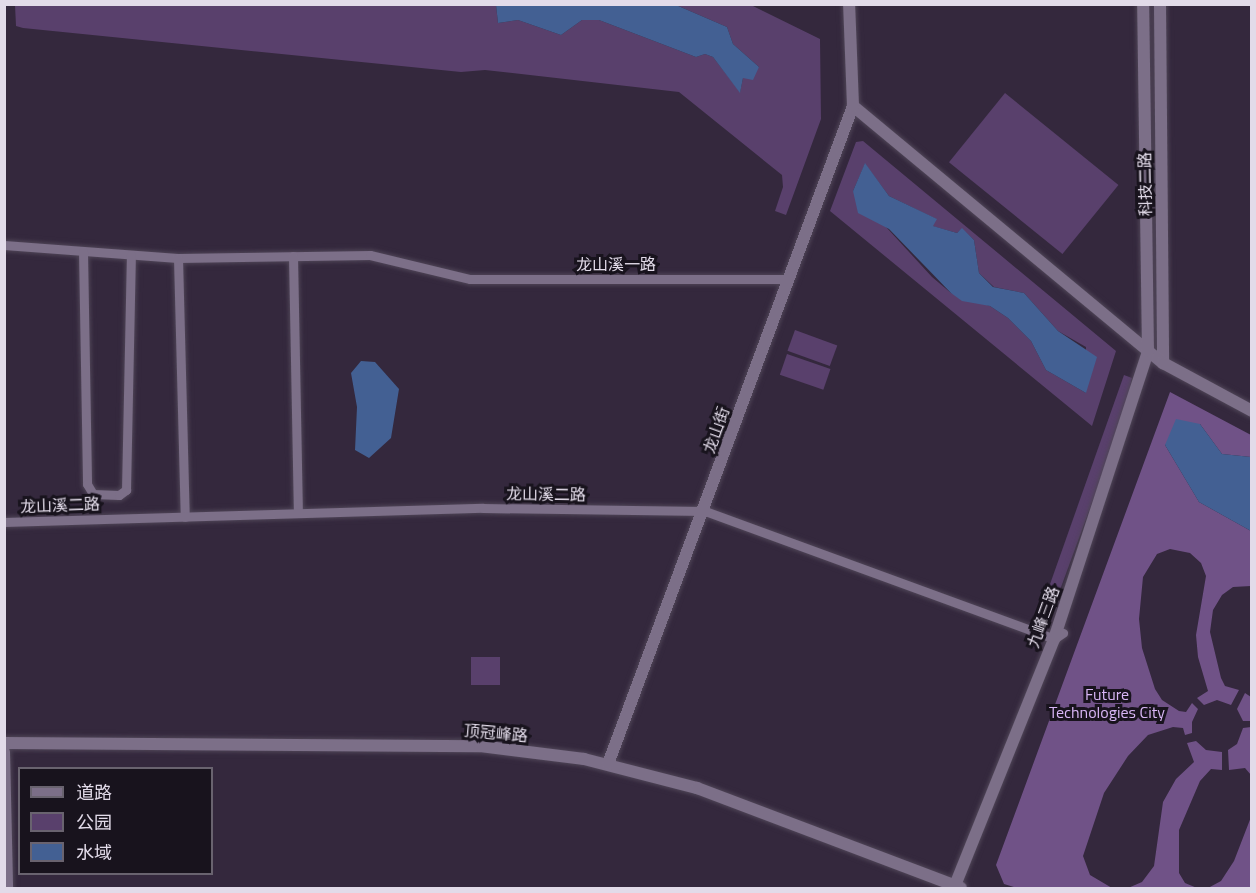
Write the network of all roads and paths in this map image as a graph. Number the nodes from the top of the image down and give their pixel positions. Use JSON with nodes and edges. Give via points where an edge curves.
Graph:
{"nodes":[{"id":1,"x":849,"y":4,"type":"edge"},
{"id":2,"x":1142,"y":8,"type":"edge"},
{"id":3,"x":1160,"y":8,"type":"edge"},
{"id":4,"x":853,"y":106,"type":"junction"},
{"id":5,"x":4,"y":245,"type":"edge"},
{"id":6,"x":83,"y":251,"type":"junction"},
{"id":7,"x":131,"y":255,"type":"junction"},
{"id":8,"x":293,"y":256,"type":"junction"},
{"id":9,"x":178,"y":258,"type":"junction"},
{"id":10,"x":788,"y":279,"type":"junction"},
{"id":11,"x":1148,"y":351,"type":"junction"},
{"id":12,"x":1163,"y":363,"type":"junction"},
{"id":13,"x":1251,"y":411,"type":"edge"},
{"id":14,"x":705,"y":510,"type":"junction"},
{"id":15,"x":298,"y":513,"type":"junction"},
{"id":16,"x":185,"y":517,"type":"junction"},
{"id":17,"x":4,"y":522,"type":"edge"},
{"id":18,"x":1059,"y":636,"type":"junction"},
{"id":19,"x":4,"y":743,"type":"edge"},
{"id":20,"x":4,"y":752,"type":"edge"},
{"id":21,"x":608,"y":764,"type":"junction"},
{"id":22,"x":7,"y":888,"type":"edge"},
{"id":23,"x":957,"y":888,"type":"edge"}],
"edges":[{"from":1,"to":4,"type":"street"},
{"from":2,"to":11,"type":"street","name":"科技二路"},
{"from":3,"to":12,"type":"street","name":"科技二路"},
{"from":4,"to":10,"type":"street","name":"龙山街"},
{"from":4,"to":11,"type":"street"},
{"from":5,"to":6,"type":"street","name":"龙山溪一路"},
{"from":6,"to":7,"type":"street","name":"龙山溪一路"},
{"from":6,"to":7,"type":"street","via":[[87,484],[93,494],[119,495],[126,490]]},
{"from":7,"to":9,"type":"street","name":"龙山溪一路"},
{"from":8,"to":9,"type":"street","name":"龙山溪一路"},
{"from":8,"to":10,"type":"street","name":"龙山溪一路","via":[[370,255],[470,279]]},
{"from":8,"to":15,"type":"street"},
{"from":9,"to":16,"type":"street"},
{"from":10,"to":14,"type":"street","name":"龙山街"},
{"from":11,"to":12,"type":"street"},
{"from":11,"to":18,"type":"street","name":"九峰三路"},
{"from":12,"to":13,"type":"street"},
{"from":14,"to":15,"type":"street","name":"龙山溪二路","via":[[483,508]]},
{"from":14,"to":18,"type":"street","name":"龙山溪二路"},
{"from":14,"to":21,"type":"street","name":"龙山街"},
{"from":15,"to":16,"type":"street","name":"龙山溪二路"},
{"from":16,"to":17,"type":"street","name":"龙山溪二路"},
{"from":18,"to":23,"type":"street","name":"九峰三路"},
{"from":19,"to":21,"type":"street","name":"顶冠峰路","via":[[480,746]]},
{"from":20,"to":22,"type":"street"},
{"from":21,"to":23,"type":"street","name":"顶冠峰路","via":[[697,788]]}]}
